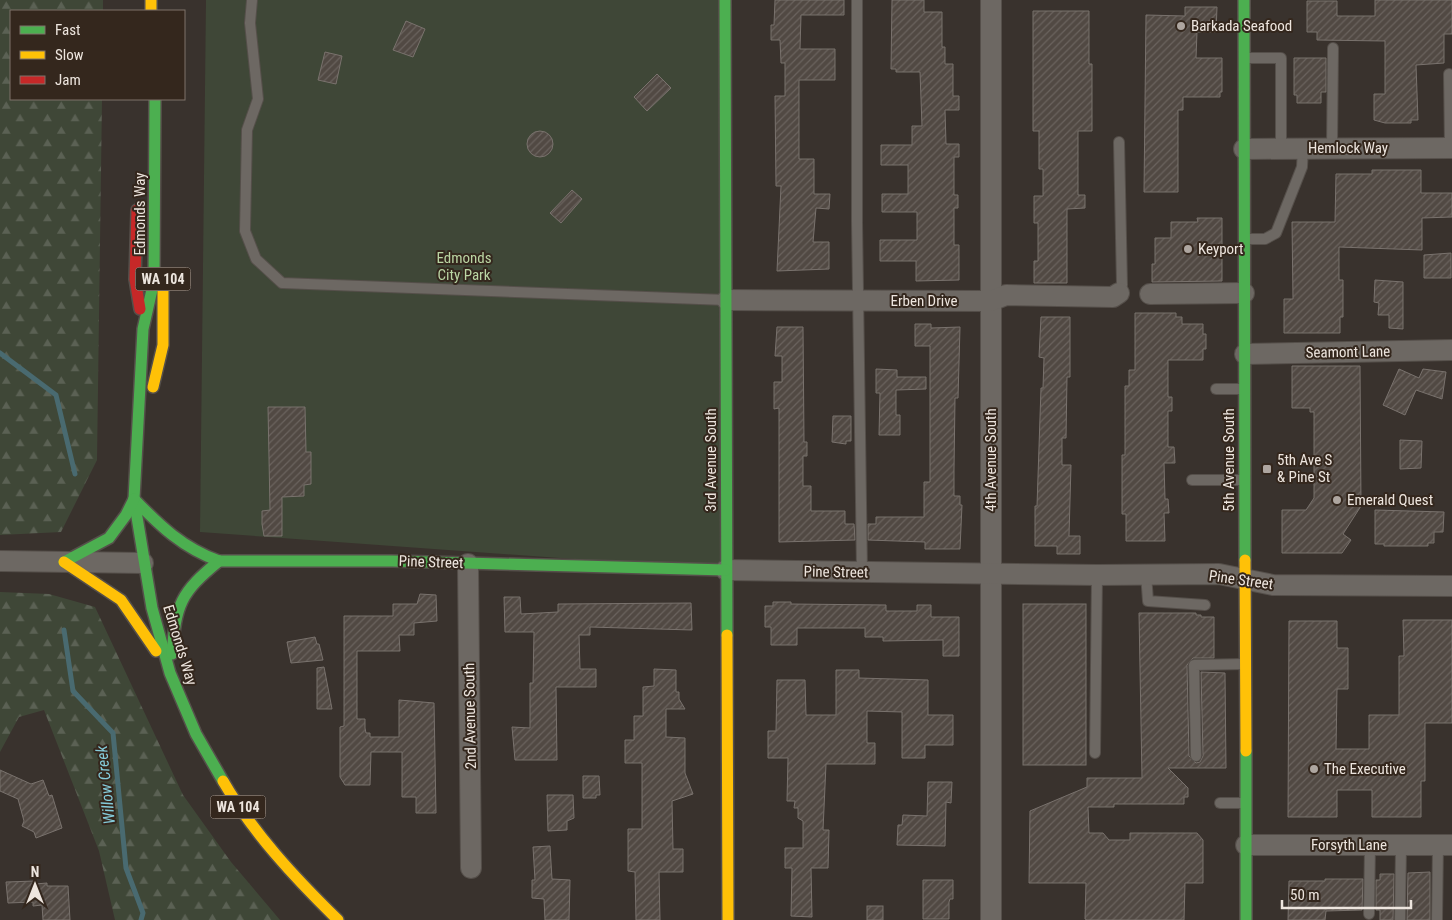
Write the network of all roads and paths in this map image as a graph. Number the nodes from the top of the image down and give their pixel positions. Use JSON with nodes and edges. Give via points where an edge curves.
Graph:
{"nodes":[{"id":1,"x":252,"y":0,"type":"edge"},
{"id":2,"x":726,"y":0,"type":"edge"},
{"id":3,"x":857,"y":0,"type":"edge"},
{"id":4,"x":991,"y":0,"type":"edge"},
{"id":5,"x":1244,"y":0,"type":"edge"},
{"id":6,"x":1332,"y":48,"type":"dead end"},
{"id":7,"x":1244,"y":58,"type":"junction"},
{"id":8,"x":1449,"y":74,"type":"dead end"},
{"id":9,"x":155,"y":100,"type":"edge"},
{"id":10,"x":164,"y":100,"type":"edge"},
{"id":11,"x":1119,"y":142,"type":"dead end"},
{"id":12,"x":1281,"y":148,"type":"junction"},
{"id":13,"x":1303,"y":148,"type":"junction"},
{"id":14,"x":1332,"y":148,"type":"junction"},
{"id":15,"x":1451,"y":148,"type":"edge"},
{"id":16,"x":1244,"y":149,"type":"junction"},
{"id":17,"x":137,"y":201,"type":"dead end"},
{"id":18,"x":1244,"y":239,"type":"junction"},
{"id":19,"x":1119,"y":293,"type":"joint"},
{"id":20,"x":1244,"y":293,"type":"junction"},
{"id":21,"x":1150,"y":294,"type":"dead end"},
{"id":22,"x":727,"y":300,"type":"junction"},
{"id":23,"x":858,"y":301,"type":"junction"},
{"id":24,"x":991,"y":301,"type":"junction"},
{"id":25,"x":143,"y":329,"type":"junction"},
{"id":26,"x":1452,"y":350,"type":"edge"},
{"id":27,"x":1244,"y":354,"type":"junction"},
{"id":28,"x":1216,"y":389,"type":"dead end"},
{"id":29,"x":1244,"y":389,"type":"junction"},
{"id":30,"x":138,"y":456,"type":"junction"},
{"id":31,"x":1192,"y":480,"type":"dead end"},
{"id":32,"x":1244,"y":480,"type":"junction"},
{"id":33,"x":134,"y":499,"type":"junction"},
{"id":34,"x":0,"y":561,"type":"edge"},
{"id":35,"x":220,"y":561,"type":"junction"},
{"id":36,"x":64,"y":562,"type":"junction"},
{"id":37,"x":143,"y":563,"type":"junction"},
{"id":38,"x":468,"y":564,"type":"junction"},
{"id":39,"x":726,"y":570,"type":"junction"},
{"id":40,"x":862,"y":572,"type":"junction"},
{"id":41,"x":991,"y":574,"type":"junction"},
{"id":42,"x":1146,"y":574,"type":"junction"},
{"id":43,"x":1097,"y":575,"type":"junction"},
{"id":44,"x":1244,"y":580,"type":"junction"},
{"id":45,"x":1452,"y":586,"type":"edge"},
{"id":46,"x":1205,"y":605,"type":"dead end"},
{"id":47,"x":1245,"y":664,"type":"junction"},
{"id":48,"x":170,"y":673,"type":"junction"},
{"id":49,"x":1095,"y":753,"type":"dead end"},
{"id":50,"x":1196,"y":756,"type":"dead end"},
{"id":51,"x":1220,"y":802,"type":"dead end"},
{"id":52,"x":1246,"y":803,"type":"junction"},
{"id":53,"x":1246,"y":845,"type":"junction"},
{"id":54,"x":1370,"y":845,"type":"junction"},
{"id":55,"x":1445,"y":845,"type":"edge"},
{"id":56,"x":1401,"y":846,"type":"junction"},
{"id":57,"x":471,"y":868,"type":"dead end"},
{"id":58,"x":1369,"y":914,"type":"dead end"},
{"id":59,"x":338,"y":920,"type":"edge"},
{"id":60,"x":728,"y":920,"type":"edge"},
{"id":61,"x":991,"y":920,"type":"edge"},
{"id":62,"x":1246,"y":920,"type":"edge"},
{"id":63,"x":1400,"y":920,"type":"edge"},
{"id":64,"x":1436,"y":920,"type":"edge"}],
"edges":[{"from":1,"to":22,"type":"lane","via":[[250,23],[258,98],[247,130],[245,231],[256,259],[282,283]]},
{"from":2,"to":22,"type":"main road","name":"3rd Avenue South"},
{"from":3,"to":23,"type":"lane"},
{"from":4,"to":24,"type":"street","name":"4th Avenue South"},
{"from":5,"to":7,"type":"main road","name":"5th Avenue South"},
{"from":6,"to":14,"type":"lane"},
{"from":7,"to":12,"type":"lane","via":[[1281,58]]},
{"from":7,"to":16,"type":"main road","name":"5th Avenue South"},
{"from":8,"to":15,"type":"lane"},
{"from":9,"to":25,"type":"main road","name":"Edmonds Way","number":"WA 104","via":[[154,281]]},
{"from":10,"to":30,"type":"main road","number":"WA 104","via":[[163,345]]},
{"from":11,"to":19,"type":"lane","via":[[1122,285]]},
{"from":12,"to":13,"type":"street","name":"Hemlock Way"},
{"from":12,"to":16,"type":"street","name":"Hemlock Way"},
{"from":13,"to":14,"type":"street","name":"Hemlock Way"},
{"from":13,"to":18,"type":"lane","via":[[1302,167],[1276,234],[1265,239]]},
{"from":14,"to":15,"type":"street","name":"Hemlock Way"},
{"from":16,"to":18,"type":"main road","name":"5th Avenue South"},
{"from":17,"to":25,"type":"main road","name":"Edmonds Way","number":"WA 104","via":[[134,279]]},
{"from":18,"to":20,"type":"main road","name":"5th Avenue South"},
{"from":19,"to":24,"type":"street","name":"Erben Drive","via":[[1113,297],[1006,295]]},
{"from":20,"to":21,"type":"street"},
{"from":20,"to":27,"type":"main road","name":"5th Avenue South"},
{"from":22,"to":23,"type":"street","name":"Erben Drive"},
{"from":22,"to":39,"type":"main road","name":"3rd Avenue South"},
{"from":23,"to":24,"type":"street","name":"Erben Drive"},
{"from":23,"to":40,"type":"lane"},
{"from":24,"to":41,"type":"street","name":"4th Avenue South"},
{"from":25,"to":30,"type":"main road","name":"Edmonds Way","number":"WA 104"},
{"from":26,"to":27,"type":"street","name":"Seamont Lane"},
{"from":27,"to":29,"type":"main road","name":"5th Avenue South"},
{"from":28,"to":29,"type":"lane"},
{"from":29,"to":32,"type":"main road","name":"5th Avenue South"},
{"from":30,"to":33,"type":"main road","name":"Edmonds Way","number":"WA 104"},
{"from":31,"to":32,"type":"lane"},
{"from":32,"to":44,"type":"main road","name":"5th Avenue South"},
{"from":33,"to":35,"type":"main road","name":"Pine Street","via":[[178,543],[199,555]]},
{"from":33,"to":36,"type":"main road","via":[[110,538]]},
{"from":33,"to":37,"type":"main road","name":"Edmonds Way","number":"WA 104"},
{"from":34,"to":36,"type":"street"},
{"from":35,"to":38,"type":"main road","name":"Pine Street"},
{"from":35,"to":48,"type":"main road","via":[[184,592],[175,614]]},
{"from":36,"to":37,"type":"street"},
{"from":36,"to":48,"type":"main road","via":[[121,600]]},
{"from":37,"to":48,"type":"main road","name":"Edmonds Way","number":"WA 104"},
{"from":38,"to":39,"type":"main road","name":"Pine Street"},
{"from":38,"to":57,"type":"street","name":"2nd Avenue South"},
{"from":39,"to":40,"type":"street","name":"Pine Street"},
{"from":39,"to":60,"type":"main road","name":"3rd Avenue South"},
{"from":40,"to":41,"type":"street","name":"Pine Street"},
{"from":41,"to":43,"type":"street","name":"Pine Street"},
{"from":41,"to":61,"type":"street","name":"4th Avenue South"},
{"from":42,"to":43,"type":"street","name":"Pine Street"},
{"from":42,"to":44,"type":"street","name":"Pine Street","via":[[1219,574]]},
{"from":42,"to":46,"type":"lane","via":[[1148,601]]},
{"from":43,"to":49,"type":"lane"},
{"from":44,"to":45,"type":"street","name":"Pine Street","via":[[1273,585]]},
{"from":44,"to":47,"type":"main road","name":"5th Avenue South"},
{"from":47,"to":50,"type":"lane","via":[[1194,665]]},
{"from":47,"to":52,"type":"main road","name":"5th Avenue South"},
{"from":48,"to":59,"type":"main road","name":"Edmonds Way","number":"WA 104","via":[[196,734],[239,809],[303,886]]},
{"from":51,"to":52,"type":"lane"},
{"from":52,"to":53,"type":"main road","name":"5th Avenue South"},
{"from":53,"to":54,"type":"street","name":"Forsyth Lane"},
{"from":53,"to":62,"type":"main road","name":"5th Avenue South"},
{"from":54,"to":56,"type":"street","name":"Forsyth Lane"},
{"from":54,"to":58,"type":"lane"},
{"from":55,"to":56,"type":"street","name":"Forsyth Lane"},
{"from":55,"to":64,"type":"lane"},
{"from":56,"to":63,"type":"lane"}]}
